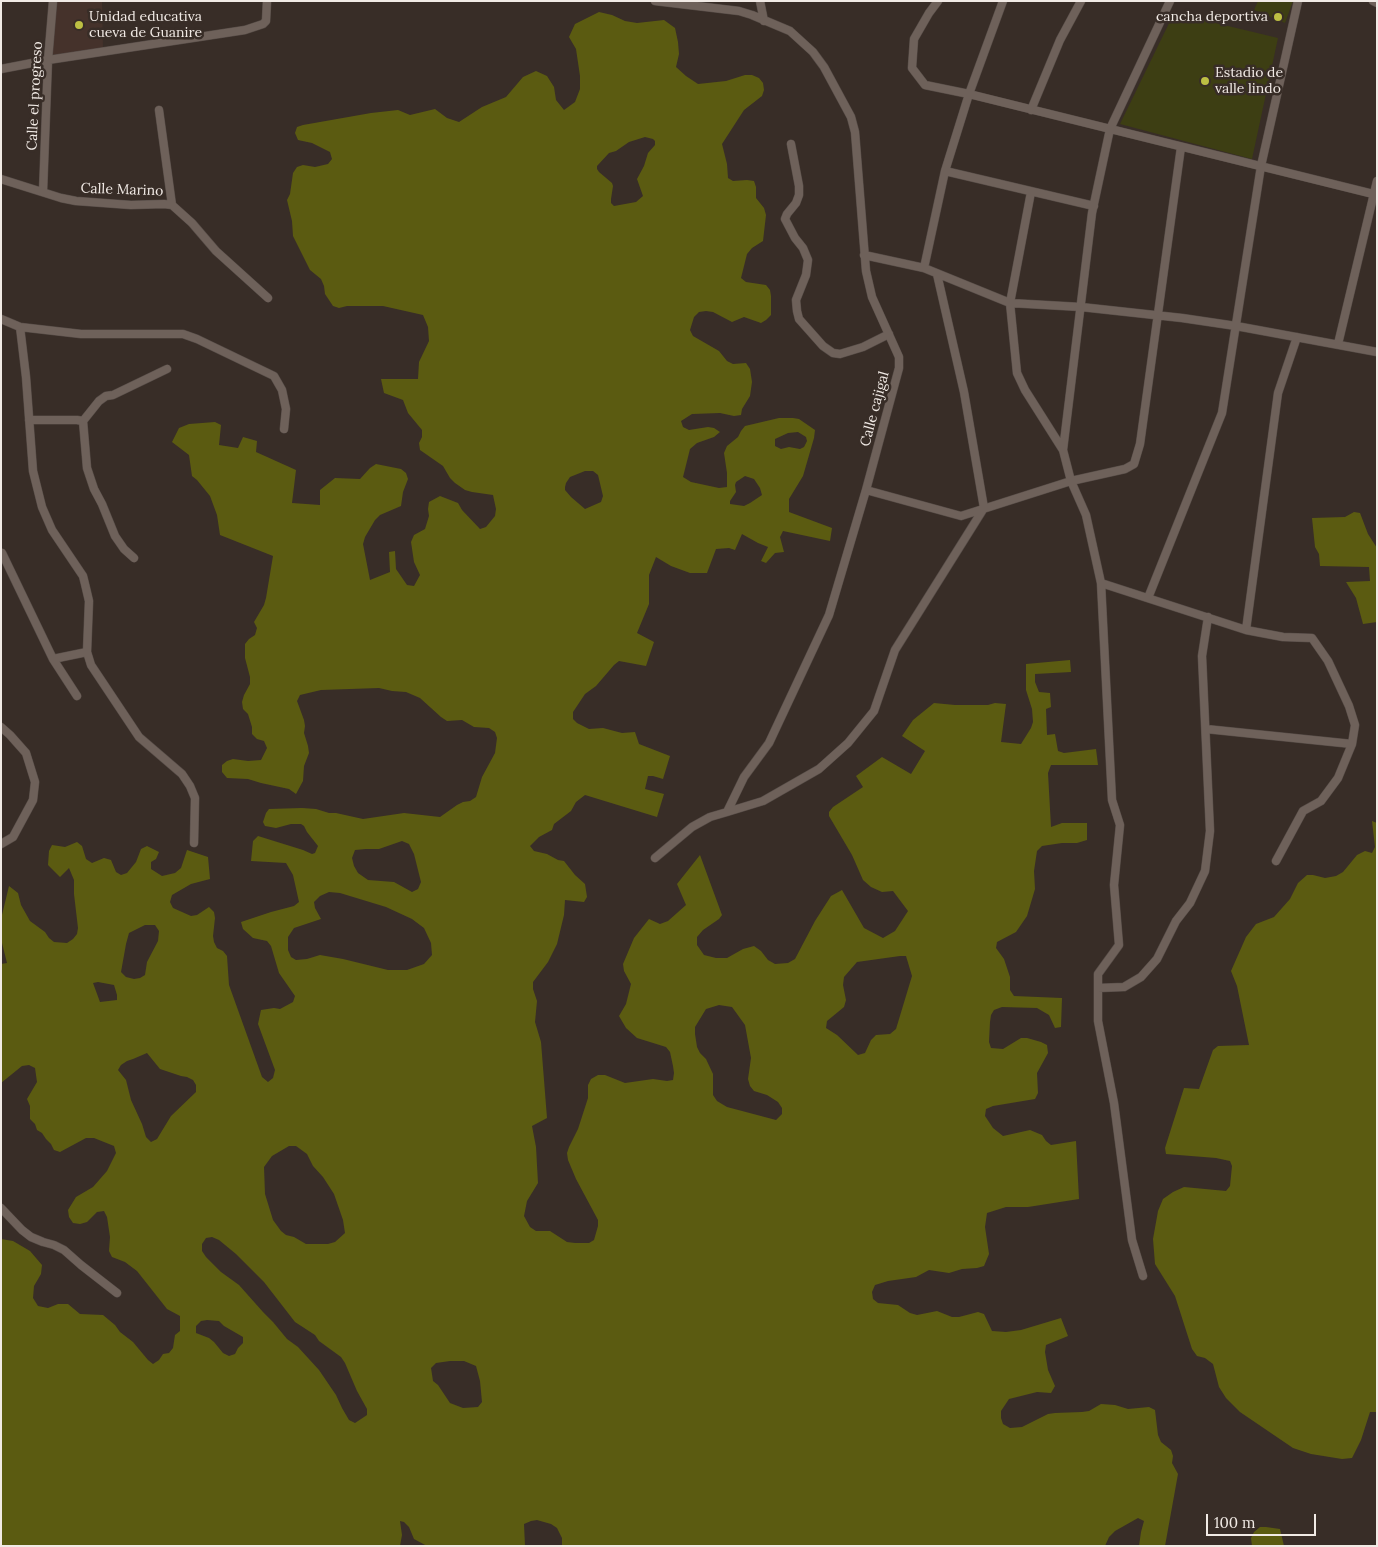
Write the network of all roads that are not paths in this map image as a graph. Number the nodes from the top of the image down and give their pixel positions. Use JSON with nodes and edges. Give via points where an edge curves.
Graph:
{"nodes":[{"id":1,"x":53,"y":1,"type":"edge"},
{"id":2,"x":267,"y":1,"type":"edge"},
{"id":3,"x":655,"y":1,"type":"edge"},
{"id":4,"x":760,"y":1,"type":"edge"},
{"id":5,"x":938,"y":1,"type":"edge"},
{"id":6,"x":1003,"y":1,"type":"edge"},
{"id":7,"x":1081,"y":1,"type":"edge"},
{"id":8,"x":1170,"y":1,"type":"edge"},
{"id":9,"x":1298,"y":1,"type":"edge"},
{"id":10,"x":1373,"y":1,"type":"edge"},
{"id":11,"x":1377,"y":3,"type":"edge"},
{"id":12,"x":764,"y":20,"type":"junction"},
{"id":13,"x":48,"y":60,"type":"junction"},
{"id":14,"x":1,"y":69,"type":"edge"},
{"id":15,"x":969,"y":94,"type":"junction"},
{"id":16,"x":159,"y":110,"type":"dead end"},
{"id":17,"x":1031,"y":110,"type":"junction"},
{"id":18,"x":1110,"y":129,"type":"junction"},
{"id":19,"x":791,"y":144,"type":"dead end"},
{"id":20,"x":1181,"y":146,"type":"junction"},
{"id":21,"x":1261,"y":166,"type":"junction"},
{"id":22,"x":945,"y":171,"type":"junction"},
{"id":23,"x":1,"y":179,"type":"edge"},
{"id":24,"x":1377,"y":181,"type":"edge"},
{"id":25,"x":43,"y":192,"type":"junction"},
{"id":26,"x":1031,"y":192,"type":"junction"},
{"id":27,"x":1375,"y":194,"type":"edge"},
{"id":28,"x":172,"y":205,"type":"junction"},
{"id":29,"x":1094,"y":206,"type":"junction"},
{"id":30,"x":864,"y":255,"type":"junction"},
{"id":31,"x":924,"y":268,"type":"junction"},
{"id":32,"x":937,"y":274,"type":"junction"},
{"id":33,"x":268,"y":298,"type":"dead end"},
{"id":34,"x":1010,"y":303,"type":"junction"},
{"id":35,"x":1081,"y":307,"type":"junction"},
{"id":36,"x":1158,"y":316,"type":"junction"},
{"id":37,"x":1,"y":319,"type":"edge"},
{"id":38,"x":1236,"y":326,"type":"junction"},
{"id":39,"x":20,"y":327,"type":"junction"},
{"id":40,"x":889,"y":334,"type":"junction"},
{"id":41,"x":1297,"y":337,"type":"junction"},
{"id":42,"x":1338,"y":344,"type":"junction"},
{"id":43,"x":1376,"y":353,"type":"edge"},
{"id":44,"x":167,"y":369,"type":"dead end"},
{"id":45,"x":29,"y":420,"type":"junction"},
{"id":46,"x":83,"y":421,"type":"junction"},
{"id":47,"x":284,"y":429,"type":"dead end"},
{"id":48,"x":1063,"y":450,"type":"junction"},
{"id":49,"x":1071,"y":481,"type":"junction"},
{"id":50,"x":866,"y":490,"type":"junction"},
{"id":51,"x":984,"y":508,"type":"junction"},
{"id":52,"x":2,"y":553,"type":"edge"},
{"id":53,"x":134,"y":558,"type":"dead end"},
{"id":54,"x":1101,"y":583,"type":"junction"},
{"id":55,"x":1148,"y":598,"type":"junction"},
{"id":56,"x":1208,"y":617,"type":"junction"},
{"id":57,"x":1246,"y":630,"type":"junction"},
{"id":58,"x":87,"y":652,"type":"junction"},
{"id":59,"x":53,"y":658,"type":"junction"},
{"id":60,"x":76,"y":696,"type":"dead end"},
{"id":61,"x":1,"y":727,"type":"edge"},
{"id":62,"x":1206,"y":729,"type":"junction"},
{"id":63,"x":1352,"y":744,"type":"junction"},
{"id":64,"x":727,"y":812,"type":"junction"},
{"id":65,"x":194,"y":843,"type":"dead end"},
{"id":66,"x":1,"y":844,"type":"edge"},
{"id":67,"x":655,"y":858,"type":"dead end"},
{"id":68,"x":1276,"y":861,"type":"dead end"},
{"id":69,"x":1098,"y":988,"type":"junction"},
{"id":70,"x":1,"y":1208,"type":"edge"},
{"id":71,"x":1143,"y":1276,"type":"dead end"},
{"id":72,"x":117,"y":1292,"type":"dead end"}],
"edges":[{"from":1,"to":13,"type":"street","name":"Calle el progreso"},
{"from":2,"to":13,"type":"street","via":[[266,21],[258,27]]},
{"from":3,"to":12,"type":"street","name":"Calle cajigal","via":[[739,11]]},
{"from":4,"to":12,"type":"street"},
{"from":5,"to":15,"type":"street","via":[[914,39],[912,68],[925,85]]},
{"from":6,"to":15,"type":"street"},
{"from":7,"to":17,"type":"street","via":[[1060,40]]},
{"from":8,"to":18,"type":"street"},
{"from":9,"to":21,"type":"street"},
{"from":10,"to":11,"type":"street"},
{"from":12,"to":30,"type":"street","name":"Calle cajigal","via":[[790,31],[814,52],[851,117],[855,132]]},
{"from":13,"to":14,"type":"street"},
{"from":13,"to":25,"type":"street","name":"Calle el progreso"},
{"from":15,"to":17,"type":"street"},
{"from":15,"to":22,"type":"street"},
{"from":16,"to":28,"type":"street"},
{"from":17,"to":18,"type":"street"},
{"from":18,"to":20,"type":"street"},
{"from":18,"to":29,"type":"street"},
{"from":19,"to":40,"type":"street","via":[[799,195],[785,219],[808,260],[796,300],[799,318],[833,353],[840,354]]},
{"from":20,"to":21,"type":"street"},
{"from":20,"to":36,"type":"street"},
{"from":21,"to":27,"type":"street"},
{"from":21,"to":38,"type":"street"},
{"from":22,"to":26,"type":"street"},
{"from":22,"to":31,"type":"street"},
{"from":23,"to":25,"type":"street","name":"Calle Marino"},
{"from":24,"to":27,"type":"street"},
{"from":25,"to":28,"type":"street","name":"Calle Marino","via":[[76,202]]},
{"from":26,"to":29,"type":"street"},
{"from":26,"to":34,"type":"street"},
{"from":27,"to":42,"type":"street"},
{"from":28,"to":33,"type":"street","name":"Calle Marino"},
{"from":29,"to":35,"type":"street"},
{"from":30,"to":31,"type":"street"},
{"from":30,"to":40,"type":"street","name":"Calle cajigal","via":[[872,297]]},
{"from":31,"to":32,"type":"street"},
{"from":32,"to":34,"type":"street"},
{"from":32,"to":51,"type":"street","via":[[964,392]]},
{"from":34,"to":35,"type":"street"},
{"from":34,"to":48,"type":"street","via":[[1017,373]]},
{"from":35,"to":36,"type":"street"},
{"from":35,"to":48,"type":"street"},
{"from":36,"to":38,"type":"street"},
{"from":36,"to":49,"type":"street","via":[[1140,444],[1134,464]]},
{"from":37,"to":39,"type":"street"},
{"from":38,"to":41,"type":"street"},
{"from":38,"to":55,"type":"street","via":[[1222,413]]},
{"from":39,"to":45,"type":"street"},
{"from":39,"to":47,"type":"street","via":[[81,334],[183,334],[197,339],[274,376],[282,390],[286,409]]},
{"from":40,"to":50,"type":"street","name":"Calle cajigal","via":[[899,357],[899,368]]},
{"from":41,"to":42,"type":"street"},
{"from":41,"to":57,"type":"street","via":[[1278,393]]},
{"from":42,"to":43,"type":"street"},
{"from":44,"to":46,"type":"street","via":[[106,396]]},
{"from":45,"to":46,"type":"street"},
{"from":45,"to":58,"type":"street","via":[[33,472],[42,507],[52,530],[83,576],[89,601]]},
{"from":46,"to":53,"type":"street","via":[[87,468],[94,490],[114,536]]},
{"from":48,"to":49,"type":"street"},
{"from":49,"to":51,"type":"street"},
{"from":49,"to":54,"type":"street","via":[[1086,515]]},
{"from":50,"to":51,"type":"street","via":[[962,516]]},
{"from":50,"to":64,"type":"street","name":"Calle cajigal","via":[[829,615],[769,742],[744,776]]},
{"from":51,"to":64,"type":"street","via":[[895,650],[874,711],[848,743],[819,769],[763,801]]},
{"from":52,"to":59,"type":"street"},
{"from":54,"to":55,"type":"street"},
{"from":54,"to":69,"type":"street","via":[[1112,800],[1120,825],[1114,885],[1119,945],[1098,974]]},
{"from":55,"to":56,"type":"street"},
{"from":56,"to":57,"type":"street"},
{"from":56,"to":62,"type":"street","via":[[1202,656]]},
{"from":57,"to":63,"type":"street","via":[[1312,638],[1328,661],[1349,706],[1355,725]]},
{"from":58,"to":59,"type":"street"},
{"from":58,"to":65,"type":"street","via":[[90,665],[139,737],[182,774],[190,786],[195,798]]},
{"from":59,"to":60,"type":"street"},
{"from":61,"to":66,"type":"street","via":[[26,752],[35,782],[33,800],[13,837]]},
{"from":62,"to":63,"type":"street"},
{"from":62,"to":69,"type":"street","via":[[1210,831],[1205,871],[1157,959],[1141,977],[1124,987]]},
{"from":63,"to":68,"type":"street","via":[[1338,778],[1321,801],[1303,811]]},
{"from":64,"to":67,"type":"street","via":[[692,826]]},
{"from":69,"to":71,"type":"street","via":[[1098,1021],[1114,1103],[1132,1240]]},
{"from":70,"to":72,"type":"street","via":[[31,1237],[64,1250]]}]}
